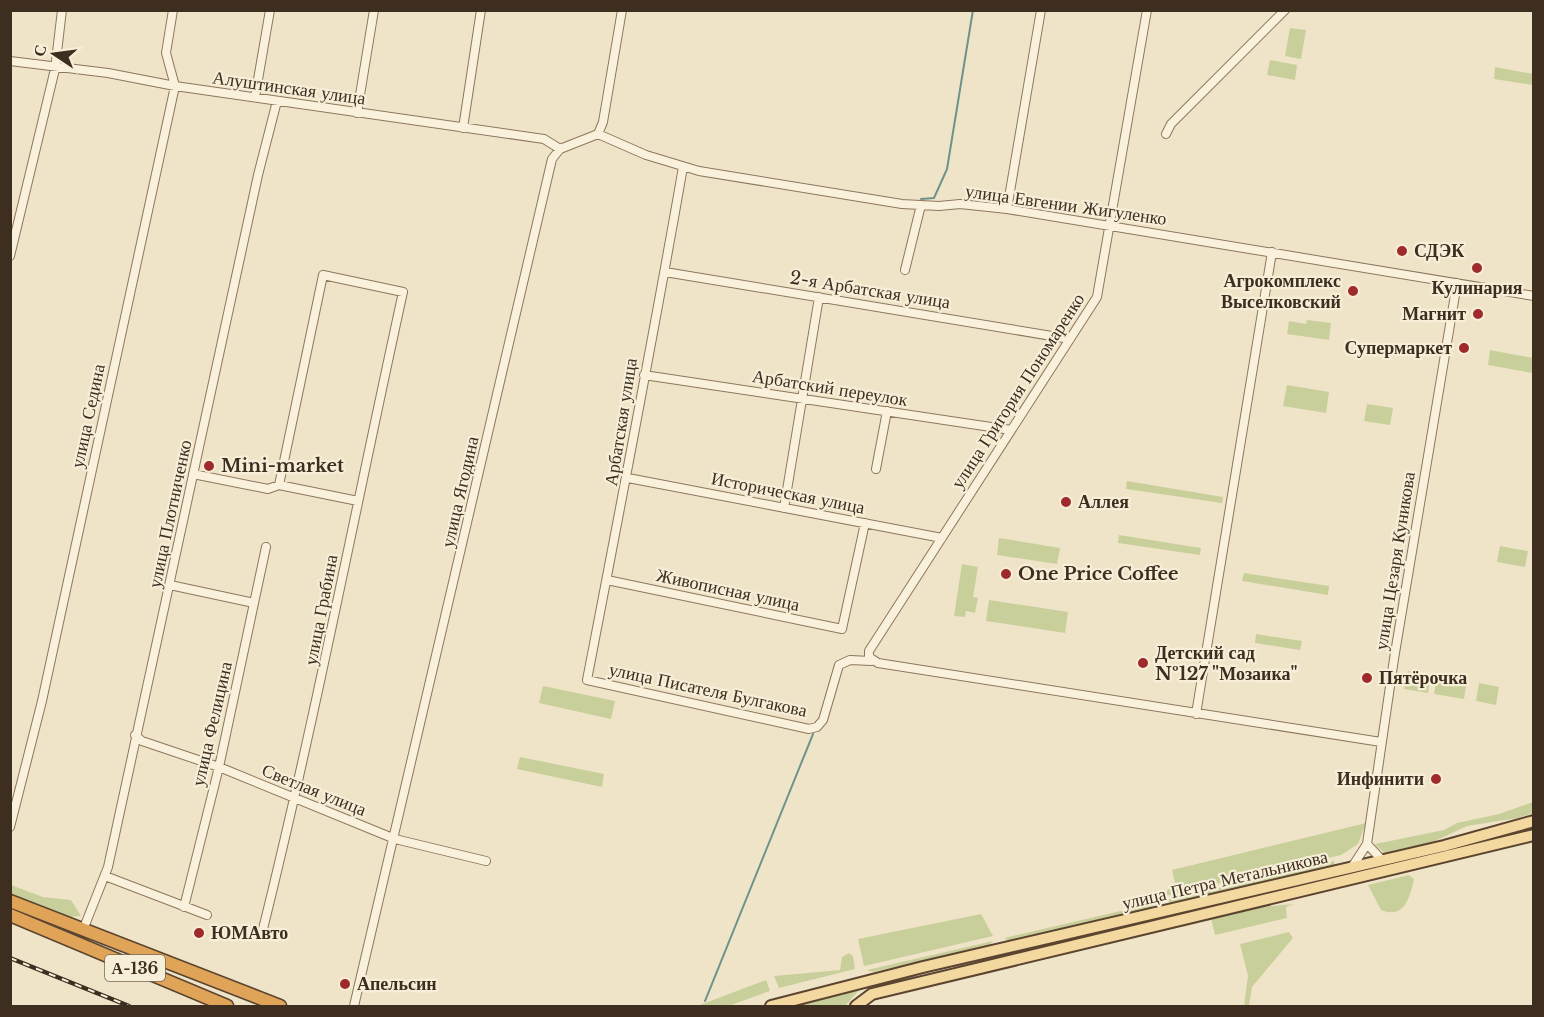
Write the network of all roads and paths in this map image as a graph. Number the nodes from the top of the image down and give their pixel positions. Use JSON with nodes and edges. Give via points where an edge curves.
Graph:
{"nodes":[{"id":1,"x":62,"y":10,"type":"edge"},
{"id":2,"x":173,"y":10,"type":"edge"},
{"id":3,"x":270,"y":10,"type":"edge"},
{"id":4,"x":374,"y":10,"type":"edge"},
{"id":5,"x":481,"y":10,"type":"edge"},
{"id":6,"x":622,"y":10,"type":"edge"},
{"id":7,"x":1041,"y":10,"type":"edge"},
{"id":8,"x":1147,"y":10,"type":"edge"},
{"id":9,"x":1285,"y":10,"type":"edge"},
{"id":10,"x":10,"y":62,"type":"edge"},
{"id":11,"x":55,"y":69,"type":"junction"},
{"id":12,"x":175,"y":86,"type":"junction"},
{"id":13,"x":255,"y":98,"type":"junction"},
{"id":14,"x":277,"y":101,"type":"junction"},
{"id":15,"x":357,"y":113,"type":"junction"},
{"id":16,"x":463,"y":128,"type":"junction"},
{"id":17,"x":598,"y":134,"type":"junction"},
{"id":18,"x":1166,"y":134,"type":"dead end"},
{"id":19,"x":561,"y":149,"type":"junction"},
{"id":20,"x":683,"y":167,"type":"junction"},
{"id":21,"x":921,"y":205,"type":"junction"},
{"id":22,"x":1007,"y":209,"type":"junction"},
{"id":23,"x":1109,"y":225,"type":"junction"},
{"id":24,"x":1272,"y":252,"type":"junction"},
{"id":25,"x":10,"y":256,"type":"edge"},
{"id":26,"x":905,"y":270,"type":"dead end"},
{"id":27,"x":665,"y":272,"type":"junction"},
{"id":28,"x":1456,"y":283,"type":"junction"},
{"id":29,"x":1533,"y":296,"type":"edge"},
{"id":30,"x":819,"y":297,"type":"junction"},
{"id":31,"x":1070,"y":339,"type":"junction"},
{"id":32,"x":644,"y":375,"type":"junction"},
{"id":33,"x":802,"y":399,"type":"junction"},
{"id":34,"x":887,"y":411,"type":"junction"},
{"id":35,"x":1011,"y":430,"type":"junction"},
{"id":36,"x":876,"y":469,"type":"dead end"},
{"id":37,"x":193,"y":474,"type":"junction"},
{"id":38,"x":628,"y":478,"type":"junction"},
{"id":39,"x":279,"y":486,"type":"junction"},
{"id":40,"x":358,"y":501,"type":"junction"},
{"id":41,"x":784,"y":508,"type":"junction"},
{"id":42,"x":865,"y":524,"type":"junction"},
{"id":43,"x":942,"y":538,"type":"junction"},
{"id":44,"x":266,"y":548,"type":"dead end"},
{"id":45,"x":607,"y":580,"type":"junction"},
{"id":46,"x":171,"y":585,"type":"junction"},
{"id":47,"x":254,"y":603,"type":"junction"},
{"id":48,"x":870,"y":659,"type":"junction"},
{"id":49,"x":587,"y":680,"type":"joint"},
{"id":50,"x":1196,"y":714,"type":"junction"},
{"id":51,"x":135,"y":735,"type":"junction"},
{"id":52,"x":1381,"y":742,"type":"junction"},
{"id":53,"x":219,"y":767,"type":"junction"},
{"id":54,"x":296,"y":800,"type":"junction"},
{"id":55,"x":1533,"y":821,"type":"edge"},
{"id":56,"x":10,"y":827,"type":"edge"},
{"id":57,"x":1533,"y":835,"type":"edge"},
{"id":58,"x":395,"y":839,"type":"junction"},
{"id":59,"x":1367,"y":844,"type":"junction"},
{"id":60,"x":1382,"y":860,"type":"junction"},
{"id":61,"x":486,"y":861,"type":"dead end"},
{"id":62,"x":1352,"y":867,"type":"junction"},
{"id":63,"x":105,"y":876,"type":"junction"},
{"id":64,"x":10,"y":901,"type":"edge"},
{"id":65,"x":184,"y":907,"type":"junction"},
{"id":66,"x":10,"y":915,"type":"edge"},
{"id":67,"x":207,"y":915,"type":"dead end"},
{"id":68,"x":83,"y":930,"type":"junction"},
{"id":69,"x":262,"y":933,"type":"dead end"},
{"id":70,"x":923,"y":967,"type":"junction"},
{"id":71,"x":202,"y":976,"type":"junction"},
{"id":72,"x":930,"y":980,"type":"junction"},
{"id":73,"x":194,"y":993,"type":"junction"},
{"id":74,"x":227,"y":1006,"type":"edge"},
{"id":75,"x":280,"y":1006,"type":"edge"},
{"id":76,"x":354,"y":1006,"type":"edge"},
{"id":77,"x":771,"y":1006,"type":"edge"},
{"id":78,"x":855,"y":1006,"type":"edge"}],
"edges":[{"from":1,"to":11,"type":"street"},
{"from":2,"to":12,"type":"street","name":"улица Седина","via":[[166,53]]},
{"from":3,"to":13,"type":"street"},
{"from":4,"to":15,"type":"street"},
{"from":5,"to":16,"type":"street"},
{"from":6,"to":17,"type":"street"},
{"from":7,"to":22,"type":"street"},
{"from":8,"to":23,"type":"street","name":"улица Григория Пономаренко"},
{"from":9,"to":18,"type":"street","via":[[1171,124]]},
{"from":10,"to":11,"type":"street","name":"Алуштинская улица"},
{"from":11,"to":12,"type":"street","name":"Алуштинская улица","via":[[108,73]]},
{"from":11,"to":25,"type":"street"},
{"from":12,"to":13,"type":"street","name":"Алуштинская улица"},
{"from":12,"to":56,"type":"street","name":"улица Седина","via":[[42,701]]},
{"from":13,"to":14,"type":"street","name":"Алуштинская улица"},
{"from":14,"to":15,"type":"street","name":"Алуштинская улица"},
{"from":14,"to":37,"type":"street","name":"улица Плотниченко"},
{"from":15,"to":16,"type":"street","name":"Алуштинская улица"},
{"from":16,"to":19,"type":"street","name":"Алуштинская улица","via":[[544,139]]},
{"from":17,"to":19,"type":"street"},
{"from":17,"to":20,"type":"street","name":"улица Евгении Жигуленко"},
{"from":19,"to":58,"type":"street","name":"улица Ягодина","via":[[552,159]]},
{"from":20,"to":21,"type":"street","name":"улица Евгении Жигуленко"},
{"from":20,"to":27,"type":"street","name":"Арбатская улица"},
{"from":21,"to":22,"type":"street","name":"улица Евгении Жигуленко"},
{"from":21,"to":26,"type":"street"},
{"from":22,"to":23,"type":"street","name":"улица Евгении Жигуленко"},
{"from":23,"to":24,"type":"street","name":"улица Евгении Жигуленко"},
{"from":23,"to":31,"type":"street","name":"улица Григория Пономаренко","via":[[1097,297]]},
{"from":24,"to":28,"type":"street","name":"улица Евгении Жигуленко"},
{"from":24,"to":50,"type":"street"},
{"from":27,"to":30,"type":"street","name":"2-я Арбатская улица"},
{"from":27,"to":32,"type":"street","name":"Арбатская улица"},
{"from":28,"to":29,"type":"street","name":"улица Евгении Жигуленко"},
{"from":28,"to":52,"type":"street","name":"улица Цезаря Куникова"},
{"from":30,"to":31,"type":"street","name":"2-я Арбатская улица"},
{"from":30,"to":33,"type":"street"},
{"from":31,"to":35,"type":"street","name":"улица Григория Пономаренко"},
{"from":32,"to":33,"type":"street","name":"Арбатский переулок"},
{"from":32,"to":38,"type":"street","name":"Арбатская улица"},
{"from":33,"to":34,"type":"street","name":"Арбатский переулок"},
{"from":33,"to":41,"type":"street"},
{"from":34,"to":35,"type":"street","name":"Арбатский переулок"},
{"from":34,"to":36,"type":"street"},
{"from":35,"to":43,"type":"street","name":"улица Григория Пономаренко"},
{"from":37,"to":39,"type":"street","via":[[268,489]]},
{"from":37,"to":46,"type":"street","name":"улица Плотниченко"},
{"from":38,"to":41,"type":"street","name":"Историческая улица"},
{"from":38,"to":45,"type":"street","name":"Арбатская улица"},
{"from":39,"to":40,"type":"street"},
{"from":39,"to":40,"type":"street","name":"улица Грабина","via":[[323,275],[403,292]]},
{"from":40,"to":54,"type":"street","name":"улица Грабина"},
{"from":41,"to":42,"type":"street","name":"Историческая улица"},
{"from":42,"to":43,"type":"street","name":"Историческая улица"},
{"from":42,"to":45,"type":"street","name":"Живописная улица","via":[[842,629]]},
{"from":43,"to":48,"type":"street","name":"улица Григория Пономаренко","via":[[869,651]]},
{"from":44,"to":47,"type":"street","name":"улица Фелицина"},
{"from":45,"to":49,"type":"street","name":"Арбатская улица"},
{"from":46,"to":47,"type":"street"},
{"from":46,"to":51,"type":"street","name":"улица Плотниченко"},
{"from":47,"to":53,"type":"street","name":"улица Фелицина"},
{"from":48,"to":49,"type":"street","name":"улица Писателя Булгакова","via":[[839,664],[823,720],[809,729]]},
{"from":48,"to":50,"type":"street"},
{"from":50,"to":52,"type":"street"},
{"from":51,"to":53,"type":"street","name":"Светлая улица","via":[[142,741]]},
{"from":51,"to":63,"type":"street","name":"улица Плотниченко"},
{"from":52,"to":59,"type":"street","name":"улица Цезаря Куникова"},
{"from":53,"to":54,"type":"street","name":"Светлая улица"},
{"from":53,"to":65,"type":"street","name":"улица Фелицина"},
{"from":54,"to":58,"type":"street","name":"Светлая улица"},
{"from":54,"to":69,"type":"street","name":"улица Грабина"},
{"from":55,"to":60,"type":"main road","name":"улица Петра Метальникова"},
{"from":57,"to":72,"type":"main road","name":"улица Петра Метальникова"},
{"from":58,"to":61,"type":"street","name":"Светлая улица"},
{"from":58,"to":76,"type":"street","name":"улица Ягодина"},
{"from":59,"to":60,"type":"street"},
{"from":59,"to":62,"type":"street"},
{"from":60,"to":62,"type":"main road","name":"улица Петра Метальникова"},
{"from":62,"to":70,"type":"main road","name":"улица Петра Метальникова"},
{"from":63,"to":65,"type":"street"},
{"from":63,"to":68,"type":"street","name":"улица Плотниченко"},
{"from":64,"to":68,"type":"highway","number":"А-136"},
{"from":65,"to":67,"type":"street"},
{"from":66,"to":73,"type":"highway","number":"А-136"},
{"from":68,"to":71,"type":"highway","number":"А-136"},
{"from":70,"to":72,"type":"main road","via":[[923,977]]},
{"from":70,"to":77,"type":"main road","name":"улица Петра Метальникова"},
{"from":71,"to":73,"type":"highway","number":"А-136","via":[[191,981]]},
{"from":71,"to":75,"type":"highway","number":"А-136"},
{"from":72,"to":78,"type":"main road","name":"улица Петра Метальникова","via":[[872,994]]},
{"from":73,"to":74,"type":"highway","number":"А-136"}]}
